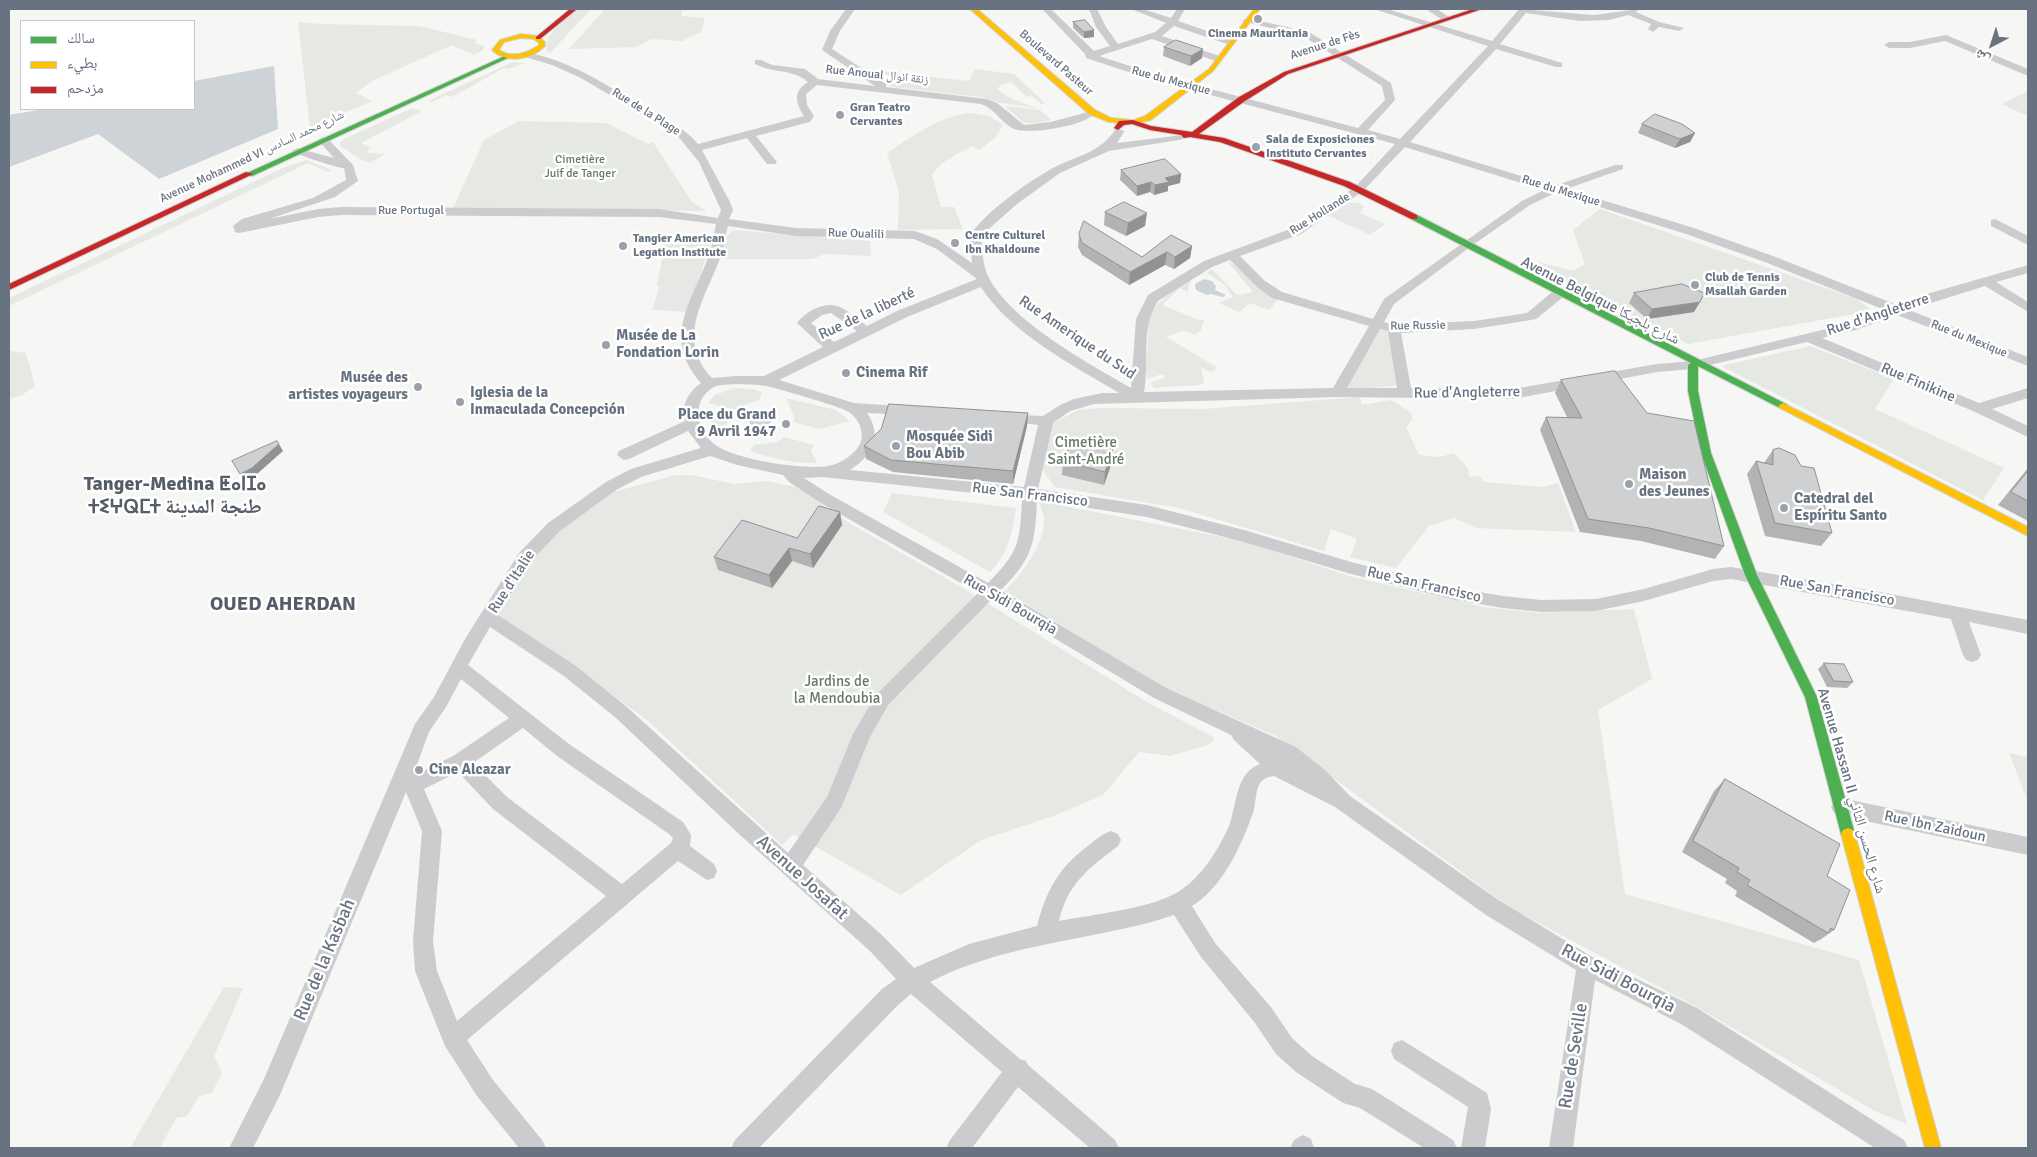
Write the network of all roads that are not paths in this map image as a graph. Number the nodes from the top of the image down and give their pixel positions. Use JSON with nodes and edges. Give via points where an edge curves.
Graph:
{"nodes":[{"id":1,"x":562,"y":9,"type":"edge"},
{"id":2,"x":574,"y":9,"type":"edge"},
{"id":3,"x":850,"y":9,"type":"edge"},
{"id":4,"x":966,"y":9,"type":"edge"},
{"id":5,"x":973,"y":9,"type":"edge"},
{"id":6,"x":1046,"y":9,"type":"edge"},
{"id":7,"x":1093,"y":9,"type":"edge"},
{"id":8,"x":1135,"y":9,"type":"edge"},
{"id":9,"x":1181,"y":9,"type":"edge"},
{"id":10,"x":1257,"y":9,"type":"edge"},
{"id":11,"x":1378,"y":9,"type":"edge"},
{"id":12,"x":1431,"y":9,"type":"edge"},
{"id":13,"x":1479,"y":9,"type":"edge"},
{"id":14,"x":1524,"y":9,"type":"edge"},
{"id":15,"x":1632,"y":10,"type":"edge"},
{"id":16,"x":1447,"y":19,"type":"junction"},
{"id":17,"x":1247,"y":21,"type":"junction"},
{"id":18,"x":1173,"y":22,"type":"junction"},
{"id":19,"x":1428,"y":25,"type":"junction"},
{"id":20,"x":1678,"y":28,"type":"dead end"},
{"id":21,"x":525,"y":36,"type":"junction"},
{"id":22,"x":1153,"y":36,"type":"junction"},
{"id":23,"x":1230,"y":42,"type":"junction"},
{"id":24,"x":538,"y":44,"type":"junction"},
{"id":25,"x":1889,"y":45,"type":"dead end"},
{"id":26,"x":1493,"y":46,"type":"junction"},
{"id":27,"x":1115,"y":47,"type":"junction"},
{"id":28,"x":495,"y":50,"type":"junction"},
{"id":29,"x":1093,"y":54,"type":"junction"},
{"id":30,"x":524,"y":55,"type":"junction"},
{"id":31,"x":509,"y":56,"type":"junction"},
{"id":32,"x":1337,"y":56,"type":"junction"},
{"id":33,"x":1219,"y":59,"type":"junction"},
{"id":34,"x":550,"y":60,"type":"junction"},
{"id":35,"x":758,"y":62,"type":"dead end"},
{"id":36,"x":1559,"y":65,"type":"dead end"},
{"id":37,"x":2028,"y":73,"type":"edge"},
{"id":38,"x":815,"y":82,"type":"junction"},
{"id":39,"x":1190,"y":86,"type":"junction"},
{"id":40,"x":888,"y":90,"type":"junction"},
{"id":41,"x":1242,"y":99,"type":"junction"},
{"id":42,"x":1091,"y":117,"type":"junction"},
{"id":43,"x":1138,"y":128,"type":"junction"},
{"id":44,"x":1118,"y":130,"type":"junction"},
{"id":45,"x":1361,"y":131,"type":"junction"},
{"id":46,"x":1194,"y":134,"type":"junction"},
{"id":47,"x":750,"y":135,"type":"junction"},
{"id":48,"x":1179,"y":137,"type":"junction"},
{"id":49,"x":323,"y":140,"type":"junction"},
{"id":50,"x":1403,"y":143,"type":"junction"},
{"id":51,"x":694,"y":148,"type":"junction"},
{"id":52,"x":1107,"y":148,"type":"junction"},
{"id":53,"x":297,"y":151,"type":"junction"},
{"id":54,"x":771,"y":162,"type":"dead end"},
{"id":55,"x":1619,"y":167,"type":"dead end"},
{"id":56,"x":348,"y":171,"type":"junction"},
{"id":57,"x":1555,"y":189,"type":"junction"},
{"id":58,"x":1356,"y":191,"type":"junction"},
{"id":59,"x":721,"y":223,"type":"junction"},
{"id":60,"x":1995,"y":223,"type":"dead end"},
{"id":61,"x":2028,"y":241,"type":"edge"},
{"id":62,"x":1466,"y":246,"type":"junction"},
{"id":63,"x":1231,"y":254,"type":"junction"},
{"id":64,"x":2028,"y":270,"type":"edge"},
{"id":65,"x":982,"y":278,"type":"junction"},
{"id":66,"x":9,"y":279,"type":"edge"},
{"id":67,"x":1986,"y":281,"type":"junction"},
{"id":68,"x":9,"y":287,"type":"edge"},
{"id":69,"x":1556,"y":295,"type":"junction"},
{"id":70,"x":2028,"y":308,"type":"edge"},
{"id":71,"x":1896,"y":310,"type":"junction"},
{"id":72,"x":1376,"y":325,"type":"junction"},
{"id":73,"x":1394,"y":328,"type":"junction"},
{"id":74,"x":866,"y":331,"type":"junction"},
{"id":75,"x":1807,"y":337,"type":"junction"},
{"id":76,"x":832,"y":348,"type":"junction"},
{"id":77,"x":2028,"y":362,"type":"edge"},
{"id":78,"x":1697,"y":364,"type":"junction"},
{"id":79,"x":766,"y":381,"type":"junction"},
{"id":80,"x":709,"y":384,"type":"junction"},
{"id":81,"x":1337,"y":392,"type":"junction"},
{"id":82,"x":2028,"y":393,"type":"edge"},
{"id":83,"x":1405,"y":394,"type":"junction"},
{"id":84,"x":1136,"y":397,"type":"junction"},
{"id":85,"x":853,"y":408,"type":"junction"},
{"id":86,"x":1978,"y":408,"type":"junction"},
{"id":87,"x":921,"y":411,"type":"edge"},
{"id":88,"x":987,"y":416,"type":"edge"},
{"id":89,"x":1046,"y":421,"type":"junction"},
{"id":90,"x":692,"y":423,"type":"junction"},
{"id":91,"x":2028,"y":432,"type":"edge"},
{"id":92,"x":712,"y":450,"type":"junction"},
{"id":93,"x":624,"y":455,"type":"dead end"},
{"id":94,"x":789,"y":472,"type":"junction"},
{"id":95,"x":822,"y":472,"type":"junction"},
{"id":96,"x":1030,"y":494,"type":"junction"},
{"id":97,"x":2028,"y":532,"type":"edge"},
{"id":98,"x":2028,"y":540,"type":"edge"},
{"id":99,"x":1751,"y":575,"type":"junction"},
{"id":100,"x":989,"y":591,"type":"junction"},
{"id":101,"x":1958,"y":613,"type":"junction"},
{"id":102,"x":489,"y":618,"type":"junction"},
{"id":103,"x":2028,"y":627,"type":"edge"},
{"id":104,"x":1972,"y":655,"type":"dead end"},
{"id":105,"x":458,"y":667,"type":"junction"},
{"id":106,"x":522,"y":719,"type":"junction"},
{"id":107,"x":1236,"y":730,"type":"junction"},
{"id":108,"x":460,"y":762,"type":"junction"},
{"id":109,"x":1276,"y":768,"type":"junction"},
{"id":110,"x":410,"y":777,"type":"junction"},
{"id":111,"x":1344,"y":802,"type":"junction"},
{"id":112,"x":1841,"y":807,"type":"junction"},
{"id":113,"x":1111,"y":840,"type":"dead end"},
{"id":114,"x":2028,"y":846,"type":"edge"},
{"id":115,"x":678,"y":849,"type":"junction"},
{"id":116,"x":790,"y":867,"type":"junction"},
{"id":117,"x":707,"y":871,"type":"dead end"},
{"id":118,"x":622,"y":898,"type":"junction"},
{"id":119,"x":1178,"y":903,"type":"junction"},
{"id":120,"x":1045,"y":935,"type":"junction"},
{"id":121,"x":1587,"y":965,"type":"junction"},
{"id":122,"x":912,"y":980,"type":"junction"},
{"id":123,"x":453,"y":1038,"type":"junction"},
{"id":124,"x":1402,"y":1050,"type":"dead end"},
{"id":125,"x":1018,"y":1069,"type":"junction"},
{"id":126,"x":240,"y":1148,"type":"edge"},
{"id":127,"x":534,"y":1148,"type":"edge"},
{"id":128,"x":743,"y":1148,"type":"edge"},
{"id":129,"x":958,"y":1148,"type":"edge"},
{"id":130,"x":1107,"y":1148,"type":"edge"},
{"id":131,"x":1444,"y":1148,"type":"edge"},
{"id":132,"x":1473,"y":1148,"type":"edge"},
{"id":133,"x":1561,"y":1148,"type":"edge"},
{"id":134,"x":1896,"y":1148,"type":"edge"},
{"id":135,"x":1933,"y":1148,"type":"edge"}],
"edges":[{"from":1,"to":21,"type":"main road"},
{"from":2,"to":24,"type":"main road"},
{"from":3,"to":40,"type":"street","via":[[827,46],[832,54]]},
{"from":4,"to":42,"type":"main road"},
{"from":5,"to":43,"type":"main road","name":"Boulevard Pasteur","via":[[1092,112]]},
{"from":6,"to":29,"type":"street","name":"Rue du Mexique"},
{"from":7,"to":27,"type":"street"},
{"from":8,"to":18,"type":"street"},
{"from":9,"to":18,"type":"street"},
{"from":10,"to":17,"type":"main road"},
{"from":11,"to":19,"type":"street"},
{"from":12,"to":16,"type":"street"},
{"from":13,"to":16,"type":"main road","name":"Avenue de Fès"},
{"from":14,"to":15,"type":"street","via":[[1582,17]]},
{"from":14,"to":26,"type":"street","name":"Rue Hollande"},
{"from":15,"to":20,"type":"street","via":[[1654,26]]},
{"from":16,"to":19,"type":"main road","name":"Avenue de Fès"},
{"from":17,"to":23,"type":"main road"},
{"from":17,"to":32,"type":"street","via":[[1306,34]]},
{"from":18,"to":22,"type":"street"},
{"from":18,"to":23,"type":"street"},
{"from":19,"to":26,"type":"street"},
{"from":19,"to":32,"type":"main road","name":"Avenue de Fès"},
{"from":21,"to":24,"type":"main road"},
{"from":21,"to":28,"type":"main road","name":"Avenue Mohammed VI شارع محمد السادس","via":[[505,40]]},
{"from":22,"to":27,"type":"street"},
{"from":22,"to":33,"type":"street"},
{"from":23,"to":33,"type":"main road"},
{"from":24,"to":30,"type":"main road"},
{"from":24,"to":34,"type":"street"},
{"from":25,"to":37,"type":"street","via":[[1946,38]]},
{"from":26,"to":36,"type":"street"},
{"from":26,"to":50,"type":"street","name":"Rue Hollande"},
{"from":27,"to":29,"type":"street"},
{"from":28,"to":31,"type":"main road"},
{"from":28,"to":66,"type":"main road","name":"Avenue Mohammed VI شارع محمد السادس","via":[[474,64]]},
{"from":29,"to":39,"type":"street","name":"Rue du Mexique","via":[[1089,56],[1094,60]]},
{"from":30,"to":31,"type":"main road"},
{"from":30,"to":34,"type":"street"},
{"from":31,"to":49,"type":"main road","name":"Avenue Mohammed VI شارع محمد السادس"},
{"from":32,"to":41,"type":"main road","name":"Avenue de Fès","via":[[1286,73]]},
{"from":32,"to":45,"type":"street","via":[[1390,89],[1390,100]]},
{"from":33,"to":39,"type":"main road","via":[[1211,70]]},
{"from":34,"to":51,"type":"street","name":"Rue de la Plage","via":[[621,96],[686,137]]},
{"from":35,"to":38,"type":"street","via":[[770,68],[801,71]]},
{"from":38,"to":40,"type":"street","name":"Rue Anoual زنقة انوال"},
{"from":38,"to":47,"type":"street","name":"Rue Anoual زنقة انوال","via":[[801,94],[809,116],[806,120]]},
{"from":39,"to":41,"type":"street","name":"Rue du Mexique"},
{"from":39,"to":43,"type":"main road"},
{"from":40,"to":42,"type":"street","name":"Rue Anoual زنقة انوال","via":[[988,102],[1023,129]]},
{"from":41,"to":45,"type":"street","name":"Rue du Mexique"},
{"from":41,"to":46,"type":"main road","name":"Avenue de Fès"},
{"from":42,"to":44,"type":"main road","name":"Boulevard Pasteur"},
{"from":43,"to":44,"type":"main road","via":[[1120,125]]},
{"from":43,"to":44,"type":"main road","name":"Boulevard Pasteur","via":[[1129,136]]},
{"from":43,"to":46,"type":"main road","name":"Avenue Belgique شارع بلجيكا"},
{"from":43,"to":48,"type":"main road","name":"Avenue Belgique شارع بلجيكا"},
{"from":43,"to":52,"type":"street"},
{"from":44,"to":52,"type":"street"},
{"from":45,"to":50,"type":"street","name":"Rue du Mexique"},
{"from":46,"to":48,"type":"main road"},
{"from":46,"to":58,"type":"main road","name":"Avenue Belgique شارع بلجيكا","via":[[1266,154]]},
{"from":47,"to":51,"type":"street","name":"Rue Anoual زنقة انوال"},
{"from":47,"to":54,"type":"street"},
{"from":48,"to":52,"type":"street"},
{"from":48,"to":58,"type":"main road","name":"Avenue Belgique شارع بلجيكا","via":[[1248,152]]},
{"from":49,"to":53,"type":"main road","name":"Avenue Mohammed VI شارع محمد السادس"},
{"from":49,"to":56,"type":"street","via":[[348,167]]},
{"from":50,"to":57,"type":"street","name":"Rue du Mexique"},
{"from":50,"to":58,"type":"street","name":"Rue Hollande"},
{"from":51,"to":59,"type":"street","name":"Rue de la Plage","via":[[724,201],[727,210]]},
{"from":52,"to":65,"type":"street","via":[[1052,173],[982,226],[976,236]]},
{"from":53,"to":56,"type":"street","via":[[328,159]]},
{"from":53,"to":68,"type":"main road","name":"Avenue Mohammed VI شارع محمد السادس"},
{"from":55,"to":57,"type":"street"},
{"from":56,"to":59,"type":"street","name":"Rue Portugal","via":[[352,181],[335,194],[246,222],[238,228],[243,230],[318,212],[341,211],[659,213]]},
{"from":57,"to":62,"type":"street","via":[[1526,203]]},
{"from":57,"to":71,"type":"street","name":"Rue du Mexique","via":[[1736,246]]},
{"from":58,"to":62,"type":"main road","name":"Avenue Belgique شارع بلجيكا"},
{"from":58,"to":63,"type":"street","name":"Rue Hollande","via":[[1297,231]]},
{"from":59,"to":65,"type":"street","name":"Rue Oualili","via":[[803,233],[914,235],[950,252]]},
{"from":59,"to":80,"type":"street","name":"Rue de la Plage","via":[[718,246],[687,329],[686,342],[695,367]]},
{"from":60,"to":61,"type":"street"},
{"from":62,"to":69,"type":"main road","name":"Avenue Belgique شارع بلجيكا"},
{"from":62,"to":72,"type":"street","via":[[1395,296],[1384,308]]},
{"from":62,"to":78,"type":"main road","name":"Avenue Belgique شارع بلجيكا"},
{"from":63,"to":72,"type":"street","name":"Rue Russie","via":[[1277,295]]},
{"from":63,"to":84,"type":"street","name":"Rue Hollande","via":[[1204,266],[1153,298],[1146,307],[1142,317],[1141,380]]},
{"from":64,"to":67,"type":"street","name":"Rue d'Angleterre"},
{"from":65,"to":74,"type":"street","name":"Rue de la liberté"},
{"from":65,"to":84,"type":"street","name":"Rue Amerique du Sud","via":[[1000,303],[1018,320]]},
{"from":67,"to":70,"type":"street"},
{"from":67,"to":71,"type":"street","name":"Rue d'Angleterre"},
{"from":69,"to":73,"type":"street","name":"Rue Russie","via":[[1535,314],[1524,318],[1474,325]]},
{"from":69,"to":78,"type":"main road","name":"Avenue Belgique شارع بلجيكا"},
{"from":71,"to":75,"type":"street","name":"Rue d'Angleterre","via":[[1852,327]]},
{"from":71,"to":77,"type":"street","name":"Rue du Mexique"},
{"from":72,"to":73,"type":"street","name":"Rue Russie"},
{"from":72,"to":81,"type":"street"},
{"from":73,"to":83,"type":"street"},
{"from":74,"to":76,"type":"street","name":"Rue de la liberté"},
{"from":74,"to":76,"type":"street","via":[[834,309],[821,311],[806,320],[806,326]]},
{"from":75,"to":78,"type":"street","name":"Rue d'Angleterre"},
{"from":75,"to":86,"type":"street","name":"Rue Finikine"},
{"from":76,"to":79,"type":"street","name":"Rue de la liberté"},
{"from":78,"to":83,"type":"street","name":"Rue d'Angleterre","via":[[1512,394]]},
{"from":78,"to":97,"type":"main road","name":"Avenue Belgique شارع بلجيكا"},
{"from":78,"to":98,"type":"main road","name":"Avenue Belgique شارع بلجيكا"},
{"from":78,"to":99,"type":"main road","name":"Avenue Hassan II شارع الحسن الثاني","via":[[1693,391],[1706,453]]},
{"from":79,"to":80,"type":"street","via":[[736,380]]},
{"from":79,"to":85,"type":"street"},
{"from":80,"to":90,"type":"street","via":[[690,406]]},
{"from":81,"to":83,"type":"street","name":"Rue d'Angleterre"},
{"from":81,"to":84,"type":"street","name":"Rue d'Angleterre"},
{"from":82,"to":86,"type":"street"},
{"from":84,"to":89,"type":"street","name":"Rue d'Angleterre","via":[[1081,402]]},
{"from":85,"to":87,"type":"street"},
{"from":85,"to":95,"type":"street","via":[[864,417],[869,429],[865,447],[852,461]]},
{"from":86,"to":91,"type":"street","name":"Rue Finikine"},
{"from":88,"to":89,"type":"street"},
{"from":89,"to":96,"type":"street"},
{"from":90,"to":92,"type":"street"},
{"from":90,"to":93,"type":"street"},
{"from":92,"to":94,"type":"street"},
{"from":92,"to":102,"type":"street","name":"Rue d'Italie","via":[[628,477],[554,527],[524,557]]},
{"from":94,"to":95,"type":"street"},
{"from":94,"to":100,"type":"street","name":"Rue Sidi Bourqia","via":[[824,498]]},
{"from":95,"to":96,"type":"street","name":"Rue San Francisco"},
{"from":96,"to":99,"type":"street","name":"Rue San Francisco","via":[[1148,511],[1351,568],[1455,594],[1503,602],[1541,606],[1596,605],[1713,575]]},
{"from":96,"to":100,"type":"street","via":[[1028,534],[1022,554]]},
{"from":99,"to":101,"type":"street","name":"Rue San Francisco"},
{"from":99,"to":112,"type":"main road","name":"Avenue Hassan II شارع الحسن الثاني","via":[[1811,697]]},
{"from":100,"to":107,"type":"street","name":"Rue Sidi Bourqia","via":[[1160,693]]},
{"from":100,"to":116,"type":"street","via":[[882,700],[862,734],[834,802]]},
{"from":101,"to":103,"type":"street","name":"Rue San Francisco"},
{"from":101,"to":104,"type":"street"},
{"from":102,"to":105,"type":"street","name":"Rue d'Italie"},
{"from":102,"to":116,"type":"street","name":"Avenue Josafat","via":[[570,671],[622,713]]},
{"from":105,"to":106,"type":"street"},
{"from":105,"to":110,"type":"street","name":"Rue d'Italie","via":[[421,729]]},
{"from":106,"to":108,"type":"street"},
{"from":106,"to":115,"type":"street","via":[[676,828],[682,836]]},
{"from":107,"to":109,"type":"street","name":"Rue Sidi Bourqia"},
{"from":107,"to":111,"type":"street","name":"Rue Sidi Bourqia","via":[[1289,753]]},
{"from":108,"to":110,"type":"street"},
{"from":108,"to":118,"type":"street","via":[[500,803]]},
{"from":109,"to":111,"type":"street","name":"Rue Sidi Bourqia","via":[[1310,788]]},
{"from":109,"to":119,"type":"street","via":[[1263,770],[1253,779],[1223,859],[1199,886]]},
{"from":110,"to":123,"type":"street","via":[[432,831],[423,956]]},
{"from":110,"to":126,"type":"street","name":"Rue de la Kasbah","via":[[272,1087]]},
{"from":111,"to":121,"type":"street","name":"Rue Sidi Bourqia","via":[[1493,908]]},
{"from":112,"to":114,"type":"street","name":"Rue Ibn Zaidoun"},
{"from":112,"to":135,"type":"main road","name":"Avenue Hassan II شارع الحسن الثاني"},
{"from":113,"to":120,"type":"street","via":[[1064,882]]},
{"from":115,"to":117,"type":"street"},
{"from":115,"to":118,"type":"street"},
{"from":116,"to":122,"type":"street","name":"Avenue Josafat","via":[[877,944]]},
{"from":118,"to":123,"type":"street"},
{"from":119,"to":120,"type":"street","via":[[1099,925]]},
{"from":119,"to":131,"type":"street","via":[[1214,957],[1263,1015],[1284,1046],[1304,1064],[1352,1095],[1364,1097]]},
{"from":120,"to":122,"type":"street","via":[[970,955]]},
{"from":121,"to":133,"type":"street","name":"Rue de Seville"},
{"from":121,"to":134,"type":"street","name":"Rue Sidi Bourqia","via":[[1689,1016]]},
{"from":122,"to":125,"type":"street","name":"Avenue Josafat"},
{"from":122,"to":128,"type":"street","via":[[890,997]]},
{"from":123,"to":127,"type":"street","via":[[485,1088]]},
{"from":124,"to":132,"type":"street","via":[[1479,1101]]},
{"from":125,"to":129,"type":"street"},
{"from":125,"to":130,"type":"street","name":"Avenue Josafat"}]}
